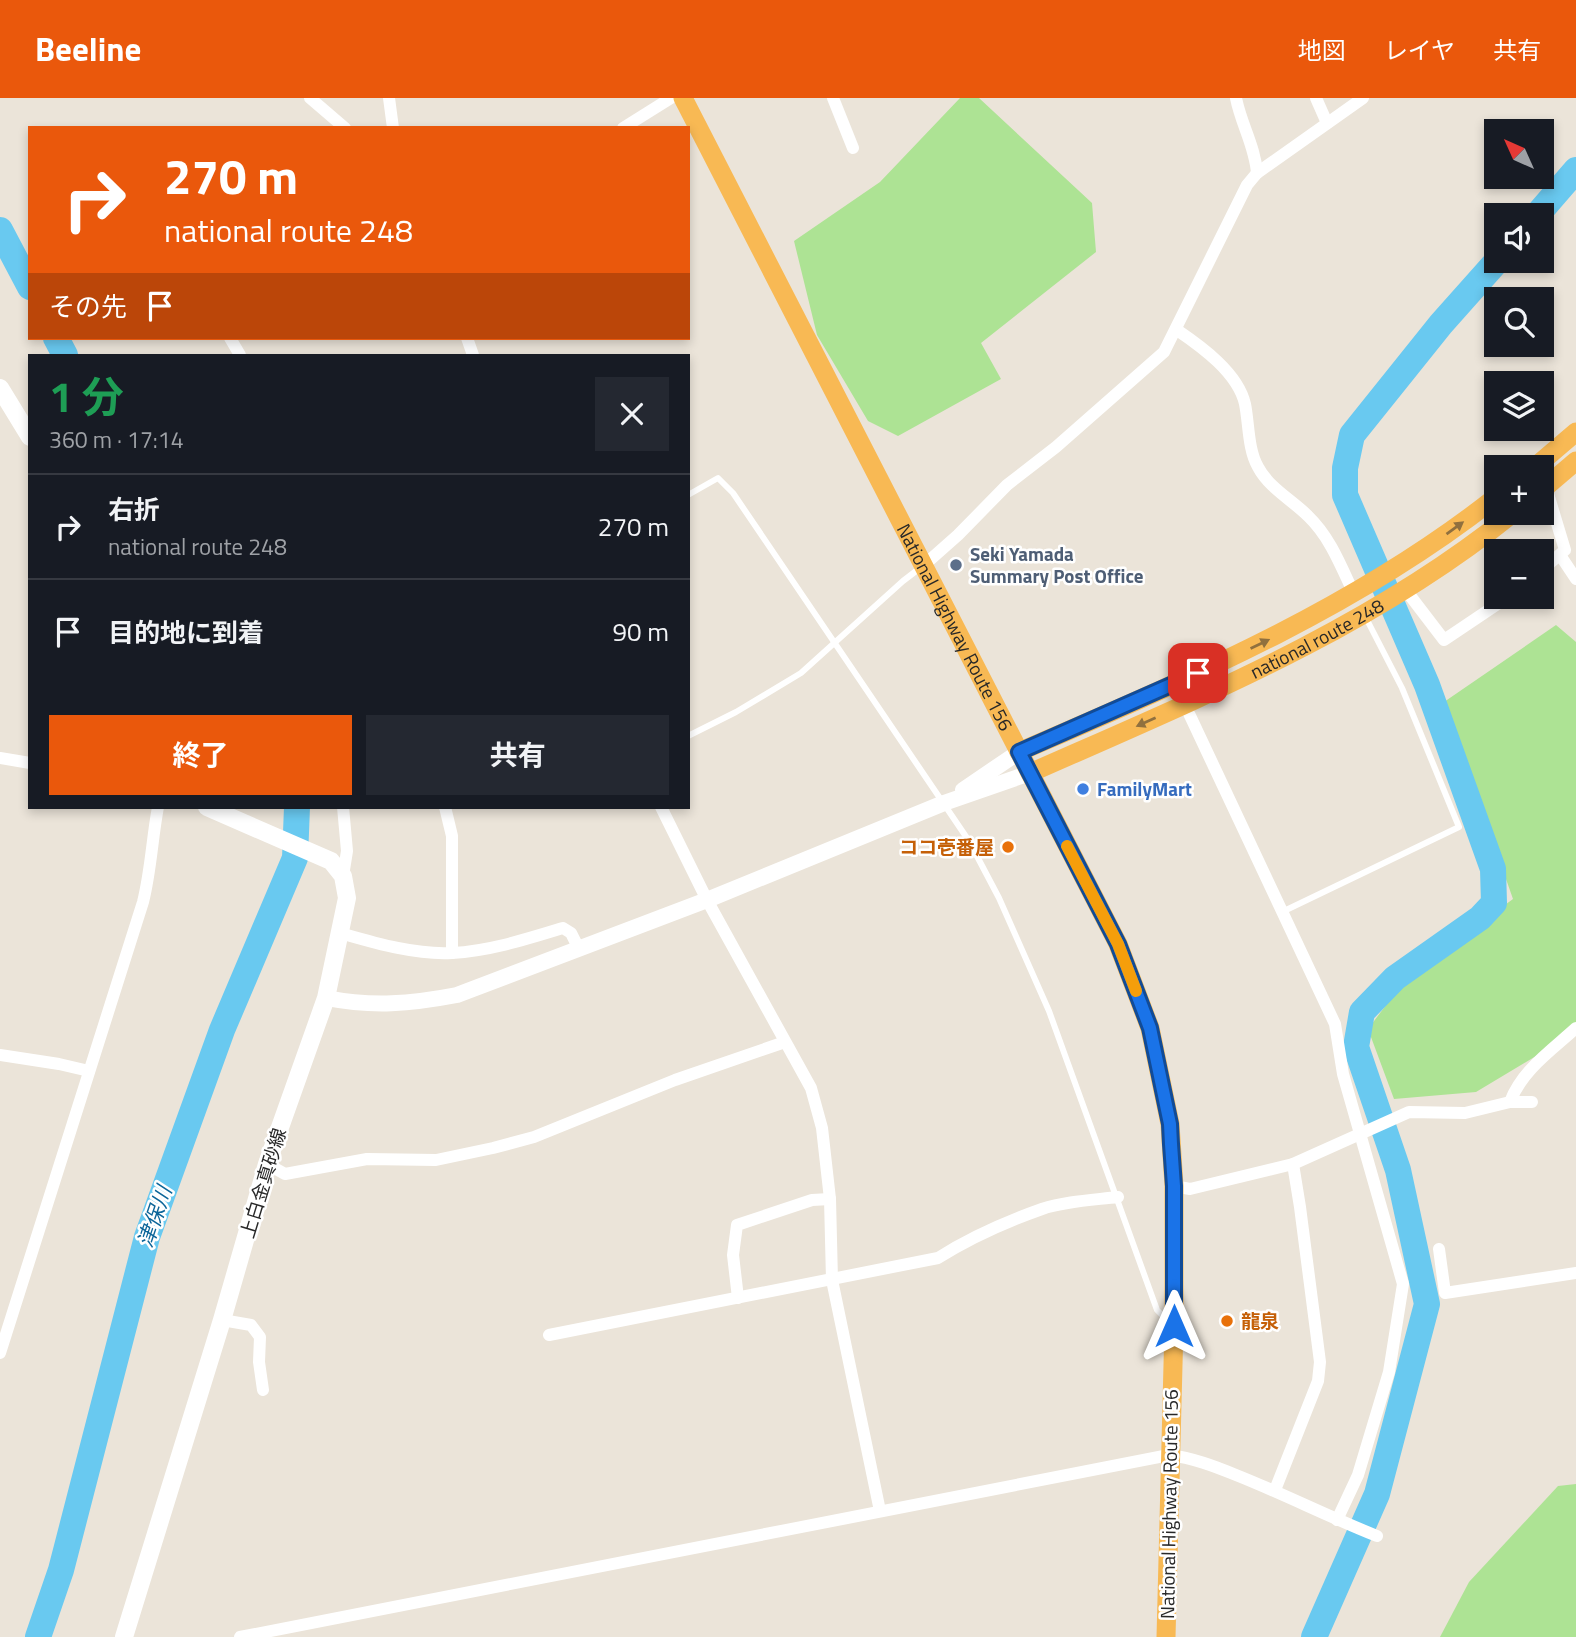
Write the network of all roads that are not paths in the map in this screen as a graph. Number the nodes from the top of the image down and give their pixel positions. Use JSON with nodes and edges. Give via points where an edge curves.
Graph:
{"nodes":[{"id":1,"x":310,"y":98,"type":"edge"},
{"id":2,"x":389,"y":98,"type":"edge"},
{"id":3,"x":671,"y":98,"type":"edge"},
{"id":4,"x":684,"y":98,"type":"edge"},
{"id":5,"x":833,"y":98,"type":"edge"},
{"id":6,"x":1236,"y":98,"type":"edge"},
{"id":7,"x":1316,"y":98,"type":"edge"},
{"id":8,"x":1363,"y":98,"type":"edge"},
{"id":9,"x":1327,"y":123,"type":"junction"},
{"id":10,"x":343,"y":126,"type":"edge"},
{"id":11,"x":393,"y":126,"type":"edge"},
{"id":12,"x":626,"y":126,"type":"edge"},
{"id":13,"x":853,"y":148,"type":"dead end"},
{"id":14,"x":1257,"y":173,"type":"junction"},
{"id":15,"x":1177,"y":330,"type":"junction"},
{"id":16,"x":0,"y":388,"type":"edge"},
{"id":17,"x":6,"y":411,"type":"edge"},
{"id":18,"x":1576,"y":432,"type":"edge"},
{"id":19,"x":28,"y":435,"type":"edge"},
{"id":20,"x":1549,"y":455,"type":"edge"},
{"id":21,"x":1576,"y":460,"type":"edge"},
{"id":22,"x":1554,"y":479,"type":"edge"},
{"id":23,"x":690,"y":494,"type":"edge"},
{"id":24,"x":1484,"y":506,"type":"edge"},
{"id":25,"x":1554,"y":518,"type":"edge"},
{"id":26,"x":1497,"y":525,"type":"edge"},
{"id":27,"x":1560,"y":555,"type":"junction"},
{"id":28,"x":1554,"y":560,"type":"edge"},
{"id":29,"x":923,"y":566,"type":"junction"},
{"id":30,"x":1576,"y":579,"type":"edge"},
{"id":31,"x":1405,"y":589,"type":"junction"},
{"id":32,"x":1354,"y":594,"type":"junction"},
{"id":33,"x":1490,"y":609,"type":"edge"},
{"id":34,"x":1364,"y":615,"type":"junction"},
{"id":35,"x":835,"y":645,"type":"junction"},
{"id":36,"x":1185,"y":705,"type":"junction"},
{"id":37,"x":690,"y":735,"type":"edge"},
{"id":38,"x":1019,"y":752,"type":"junction"},
{"id":39,"x":0,"y":758,"type":"edge"},
{"id":40,"x":28,"y":763,"type":"edge"},
{"id":41,"x":1030,"y":773,"type":"junction"},
{"id":42,"x":944,"y":803,"type":"junction"},
{"id":43,"x":158,"y":809,"type":"edge"},
{"id":44,"x":212,"y":809,"type":"edge"},
{"id":45,"x":343,"y":809,"type":"edge"},
{"id":46,"x":445,"y":809,"type":"edge"},
{"id":47,"x":662,"y":809,"type":"edge"},
{"id":48,"x":343,"y":876,"type":"junction"},
{"id":49,"x":707,"y":900,"type":"junction"},
{"id":50,"x":1284,"y":911,"type":"junction"},
{"id":51,"x":340,"y":933,"type":"junction"},
{"id":52,"x":579,"y":949,"type":"junction"},
{"id":53,"x":452,"y":953,"type":"junction"},
{"id":54,"x":326,"y":998,"type":"junction"},
{"id":55,"x":1576,"y":1028,"type":"edge"},
{"id":56,"x":785,"y":1042,"type":"junction"},
{"id":57,"x":0,"y":1055,"type":"edge"},
{"id":58,"x":89,"y":1071,"type":"junction"},
{"id":59,"x":1510,"y":1102,"type":"junction"},
{"id":60,"x":1532,"y":1102,"type":"dead end"},
{"id":61,"x":1363,"y":1133,"type":"junction"},
{"id":62,"x":267,"y":1164,"type":"junction"},
{"id":63,"x":1293,"y":1164,"type":"junction"},
{"id":64,"x":1174,"y":1186,"type":"junction"},
{"id":65,"x":1118,"y":1197,"type":"junction"},
{"id":66,"x":830,"y":1199,"type":"junction"},
{"id":67,"x":1439,"y":1249,"type":"dead end"},
{"id":68,"x":1576,"y":1273,"type":"edge"},
{"id":69,"x":832,"y":1280,"type":"junction"},
{"id":70,"x":738,"y":1298,"type":"junction"},
{"id":71,"x":222,"y":1320,"type":"junction"},
{"id":72,"x":1174,"y":1326,"type":"junction"},
{"id":73,"x":549,"y":1335,"type":"dead end"},
{"id":74,"x":0,"y":1353,"type":"edge"},
{"id":75,"x":263,"y":1390,"type":"dead end"},
{"id":76,"x":1169,"y":1455,"type":"junction"},
{"id":77,"x":1275,"y":1490,"type":"junction"},
{"id":78,"x":880,"y":1511,"type":"junction"},
{"id":79,"x":1341,"y":1522,"type":"junction"},
{"id":80,"x":1377,"y":1536,"type":"dead end"},
{"id":81,"x":124,"y":1637,"type":"edge"},
{"id":82,"x":240,"y":1637,"type":"edge"},
{"id":83,"x":1166,"y":1637,"type":"edge"}],
"edges":[{"from":1,"to":10,"type":"street"},
{"from":2,"to":11,"type":"street"},
{"from":3,"to":12,"type":"street"},
{"from":4,"to":29,"type":"highway","name":"National Highway Route 156"},
{"from":5,"to":13,"type":"street"},
{"from":6,"to":14,"type":"street","via":[[1256,153]]},
{"from":7,"to":9,"type":"street"},
{"from":8,"to":9,"type":"street"},
{"from":9,"to":14,"type":"street"},
{"from":14,"to":15,"type":"street","via":[[1234,206]]},
{"from":15,"to":29,"type":"street","via":[[1164,352],[1007,485]]},
{"from":15,"to":32,"type":"street","via":[[1225,369],[1244,400],[1257,467],[1326,537]]},
{"from":16,"to":17,"type":"main road"},
{"from":17,"to":19,"type":"main road"},
{"from":18,"to":20,"type":"highway"},
{"from":21,"to":22,"type":"highway"},
{"from":23,"to":35,"type":"lane","via":[[718,478]]},
{"from":32,"to":24,"type":"highway","name":"national route 248","one_way":true},
{"from":25,"to":27,"type":"street","via":[[1565,550]]},
{"from":26,"to":31,"type":"highway","name":"national route 248"},
{"from":27,"to":28,"type":"street"},
{"from":27,"to":30,"type":"street"},
{"from":29,"to":35,"type":"lane"},
{"from":29,"to":38,"type":"highway","name":"National Highway Route 156"},
{"from":31,"to":33,"type":"street","via":[[1444,640]]},
{"from":31,"to":34,"type":"highway","name":"national route 248"},
{"from":38,"to":32,"type":"highway","name":"national route 248","one_way":true,"via":[[1175,684]]},
{"from":34,"to":36,"type":"highway","name":"national route 248"},
{"from":34,"to":50,"type":"lane","via":[[1402,688],[1459,827]]},
{"from":35,"to":37,"type":"lane","via":[[801,673]]},
{"from":35,"to":42,"type":"lane"},
{"from":36,"to":41,"type":"highway","name":"national route 248","one_way":true},
{"from":36,"to":50,"type":"street"},
{"from":38,"to":41,"type":"highway","name":"National Highway Route 156"},
{"from":38,"to":42,"type":"street"},
{"from":39,"to":40,"type":"street"},
{"from":41,"to":42,"type":"street"},
{"from":41,"to":64,"type":"highway","name":"National Highway Route 156","via":[[1118,944],[1150,1028],[1170,1124]]},
{"from":42,"to":49,"type":"street"},
{"from":42,"to":65,"type":"lane","via":[[999,898],[1049,1011]]},
{"from":43,"to":58,"type":"street","via":[[143,902]]},
{"from":44,"to":48,"type":"main road","via":[[331,861]]},
{"from":45,"to":48,"type":"street"},
{"from":46,"to":53,"type":"street","via":[[452,836]]},
{"from":47,"to":49,"type":"street"},
{"from":48,"to":51,"type":"main road","name":"上白金真砂線","via":[[347,898]]},
{"from":49,"to":52,"type":"street"},
{"from":49,"to":56,"type":"street"},
{"from":50,"to":61,"type":"street","via":[[1335,1024],[1343,1074]]},
{"from":51,"to":53,"type":"street","via":[[404,948]]},
{"from":51,"to":54,"type":"main road","name":"上白金真砂線"},
{"from":52,"to":53,"type":"street","via":[[563,928]]},
{"from":52,"to":54,"type":"street","via":[[457,995],[361,1005]]},
{"from":54,"to":62,"type":"main road","name":"上白金真砂線"},
{"from":55,"to":59,"type":"street","via":[[1530,1069]]},
{"from":56,"to":62,"type":"street","via":[[675,1080],[534,1138],[493,1149],[436,1160],[367,1159],[285,1174]]},
{"from":56,"to":66,"type":"street","via":[[811,1088],[822,1128]]},
{"from":57,"to":58,"type":"street"},
{"from":58,"to":74,"type":"street"},
{"from":59,"to":60,"type":"street"},
{"from":59,"to":61,"type":"street","via":[[1465,1113],[1409,1112]]},
{"from":61,"to":63,"type":"street"},
{"from":61,"to":79,"type":"street","via":[[1403,1284],[1389,1372]]},
{"from":62,"to":71,"type":"main road","name":"上白金真砂線"},
{"from":63,"to":64,"type":"street","via":[[1190,1189]]},
{"from":63,"to":77,"type":"street","via":[[1320,1363],[1318,1381]]},
{"from":64,"to":72,"type":"highway","name":"National Highway Route 156"},
{"from":65,"to":69,"type":"street","via":[[1042,1209],[938,1258]]},
{"from":65,"to":72,"type":"lane","via":[[1157,1310]]},
{"from":66,"to":69,"type":"street"},
{"from":66,"to":70,"type":"street","via":[[812,1200],[737,1225],[733,1255]]},
{"from":67,"to":68,"type":"street","via":[[1445,1293]]},
{"from":69,"to":70,"type":"street"},
{"from":69,"to":78,"type":"street"},
{"from":70,"to":73,"type":"street"},
{"from":71,"to":75,"type":"street","via":[[251,1325],[260,1337]]},
{"from":71,"to":81,"type":"main road","name":"上白金真砂線"},
{"from":72,"to":76,"type":"highway","name":"National Highway Route 156"},
{"from":76,"to":77,"type":"street","via":[[1191,1458]]},
{"from":76,"to":78,"type":"street"},
{"from":76,"to":83,"type":"highway","name":"National Highway Route 156"},
{"from":77,"to":79,"type":"street"},
{"from":78,"to":82,"type":"street"},
{"from":79,"to":80,"type":"street"}]}
